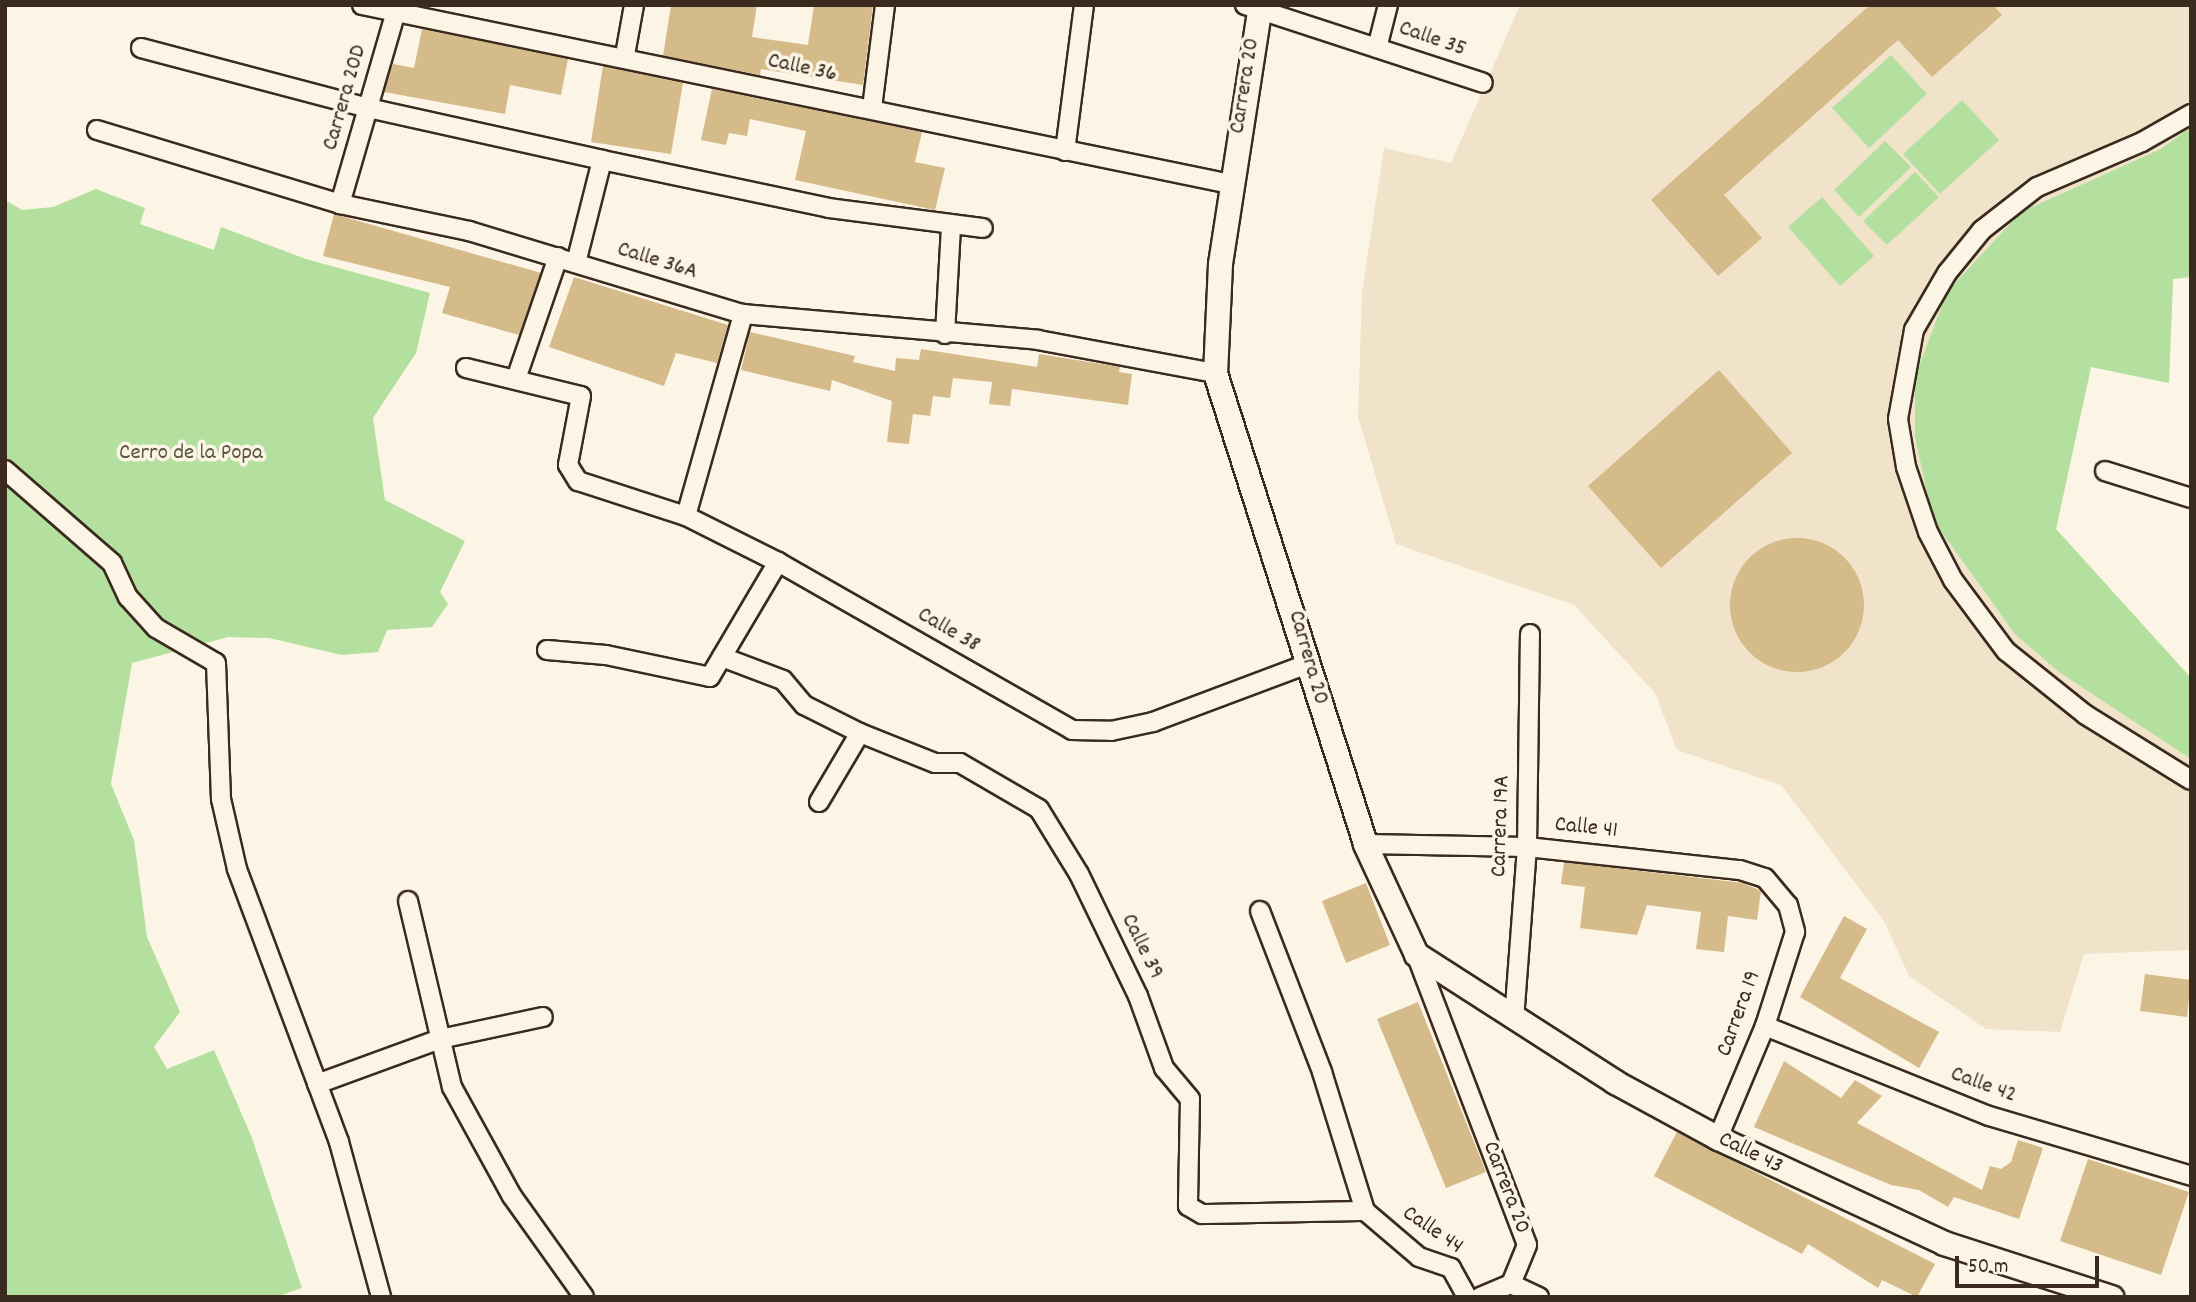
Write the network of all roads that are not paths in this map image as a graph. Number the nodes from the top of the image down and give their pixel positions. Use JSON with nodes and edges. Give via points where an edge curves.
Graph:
{"nodes":[{"id":1,"x":362,"y":5,"type":"edge"},
{"id":2,"x":634,"y":5,"type":"edge"},
{"id":3,"x":885,"y":5,"type":"edge"},
{"id":4,"x":1084,"y":5,"type":"edge"},
{"id":5,"x":1388,"y":5,"type":"edge"},
{"id":6,"x":1255,"y":6,"type":"edge"},
{"id":7,"x":397,"y":9,"type":"edge"},
{"id":8,"x":141,"y":48,"type":"dead end"},
{"id":9,"x":1377,"y":48,"type":"junction"},
{"id":10,"x":625,"y":55,"type":"junction"},
{"id":11,"x":1483,"y":83,"type":"dead end"},
{"id":12,"x":368,"y":108,"type":"junction"},
{"id":13,"x":872,"y":108,"type":"junction"},
{"id":14,"x":2191,"y":114,"type":"edge"},
{"id":15,"x":97,"y":130,"type":"dead end"},
{"id":16,"x":1065,"y":151,"type":"junction"},
{"id":17,"x":602,"y":160,"type":"junction"},
{"id":18,"x":1230,"y":184,"type":"junction"},
{"id":19,"x":340,"y":204,"type":"junction"},
{"id":20,"x":951,"y":226,"type":"junction"},
{"id":21,"x":983,"y":228,"type":"dead end"},
{"id":22,"x":558,"y":257,"type":"junction"},
{"id":23,"x":576,"y":263,"type":"junction"},
{"id":24,"x":743,"y":314,"type":"junction"},
{"id":25,"x":945,"y":334,"type":"junction"},
{"id":26,"x":466,"y":368,"type":"dead end"},
{"id":27,"x":1215,"y":373,"type":"junction"},
{"id":28,"x":516,"y":379,"type":"junction"},
{"id":29,"x":5,"y":470,"type":"edge"},
{"id":30,"x":2105,"y":471,"type":"dead end"},
{"id":31,"x":2191,"y":498,"type":"edge"},
{"id":32,"x":686,"y":516,"type":"junction"},
{"id":33,"x":778,"y":562,"type":"junction"},
{"id":34,"x":1530,"y":634,"type":"dead end"},
{"id":35,"x":547,"y":650,"type":"dead end"},
{"id":36,"x":722,"y":657,"type":"junction"},
{"id":37,"x":1310,"y":663,"type":"junction"},
{"id":38,"x":860,"y":733,"type":"junction"},
{"id":39,"x":2191,"y":780,"type":"edge"},
{"id":40,"x":819,"y":802,"type":"dead end"},
{"id":41,"x":1365,"y":844,"type":"junction"},
{"id":42,"x":1527,"y":847,"type":"junction"},
{"id":43,"x":408,"y":901,"type":"dead end"},
{"id":44,"x":1788,"y":905,"type":"joint"},
{"id":45,"x":1260,"y":911,"type":"dead end"},
{"id":46,"x":1416,"y":954,"type":"junction"},
{"id":47,"x":543,"y":1017,"type":"dead end"},
{"id":48,"x":1514,"y":1020,"type":"junction"},
{"id":49,"x":1765,"y":1026,"type":"junction"},
{"id":50,"x":440,"y":1039,"type":"junction"},
{"id":51,"x":317,"y":1084,"type":"junction"},
{"id":52,"x":1718,"y":1138,"type":"junction"},
{"id":53,"x":2191,"y":1176,"type":"edge"},
{"id":54,"x":1365,"y":1211,"type":"junction"},
{"id":55,"x":1511,"y":1284,"type":"junction"},
{"id":56,"x":381,"y":1297,"type":"edge"},
{"id":57,"x":584,"y":1297,"type":"edge"},
{"id":58,"x":1467,"y":1297,"type":"edge"},
{"id":59,"x":1480,"y":1297,"type":"edge"},
{"id":60,"x":1539,"y":1297,"type":"edge"},
{"id":61,"x":2111,"y":1297,"type":"edge"}],
"edges":[{"from":1,"to":7,"type":"street","name":"Calle 36"},
{"from":2,"to":10,"type":"street"},
{"from":3,"to":13,"type":"street"},
{"from":4,"to":16,"type":"street"},
{"from":5,"to":9,"type":"street"},
{"from":6,"to":9,"type":"street","name":"Calle 35"},
{"from":6,"to":18,"type":"street","name":"Carrera 20"},
{"from":7,"to":10,"type":"street","name":"Calle 36"},
{"from":7,"to":12,"type":"street","name":"Carrera 20D"},
{"from":8,"to":12,"type":"street"},
{"from":9,"to":11,"type":"street","name":"Calle 35"},
{"from":10,"to":13,"type":"street","name":"Calle 36"},
{"from":12,"to":17,"type":"street"},
{"from":12,"to":19,"type":"street","name":"Carrera 20D"},
{"from":13,"to":16,"type":"street","name":"Calle 36"},
{"from":14,"to":39,"type":"street","via":[[2142,142],[2037,187],[1982,230],[1947,273],[1914,330],[1898,419],[1906,467],[1928,531],[1953,580],[2006,651],[2077,709]]},
{"from":15,"to":19,"type":"street","name":"Calle 36A"},
{"from":16,"to":18,"type":"street","name":"Calle 36"},
{"from":17,"to":20,"type":"street","via":[[829,208]]},
{"from":17,"to":23,"type":"street"},
{"from":18,"to":27,"type":"street","name":"Carrera 20"},
{"from":19,"to":22,"type":"street","name":"Calle 36A","via":[[469,231]]},
{"from":20,"to":21,"type":"street"},
{"from":20,"to":25,"type":"street"},
{"from":22,"to":23,"type":"street","name":"Calle 36A"},
{"from":22,"to":28,"type":"street"},
{"from":23,"to":24,"type":"street","name":"Calle 36A"},
{"from":24,"to":25,"type":"street","name":"Calle 36A"},
{"from":24,"to":32,"type":"street"},
{"from":25,"to":27,"type":"street","name":"Calle 36A","via":[[1038,340]]},
{"from":26,"to":28,"type":"street"},
{"from":27,"to":37,"type":"street","name":"Carrera 20"},
{"from":28,"to":32,"type":"street","name":"Calle 38","via":[[581,396],[568,466],[572,476]]},
{"from":29,"to":51,"type":"street","via":[[113,562],[128,597],[156,628],[216,663],[221,799],[234,857]]},
{"from":30,"to":31,"type":"street"},
{"from":32,"to":33,"type":"street","name":"Calle 38"},
{"from":33,"to":36,"type":"street"},
{"from":33,"to":37,"type":"street","name":"Calle 38","via":[[1072,730],[1111,731],[1153,722]]},
{"from":34,"to":42,"type":"street","name":"Carrera 19A"},
{"from":35,"to":36,"type":"street","via":[[606,655],[710,677]]},
{"from":36,"to":38,"type":"street","via":[[783,680],[804,705]]},
{"from":37,"to":41,"type":"street","name":"Carrera 20"},
{"from":38,"to":40,"type":"street"},
{"from":38,"to":54,"type":"street","name":"Calle 39","via":[[935,763],[960,763],[1039,809],[1079,874],[1138,996],[1164,1068],[1190,1099],[1188,1206],[1202,1214]]},
{"from":41,"to":42,"type":"street","name":"Calle 41"},
{"from":41,"to":46,"type":"street","name":"Carrera 20"},
{"from":42,"to":44,"type":"street","name":"Calle 41","via":[[1740,870],[1765,878]]},
{"from":42,"to":48,"type":"street","name":"Carrera 19A"},
{"from":43,"to":50,"type":"street"},
{"from":44,"to":49,"type":"street","name":"Carrera 19","via":[[1795,932]]},
{"from":45,"to":54,"type":"street","via":[[1322,1072]]},
{"from":46,"to":48,"type":"street","name":"Calle 43"},
{"from":46,"to":55,"type":"street","name":"Carrera 20","via":[[1527,1245]]},
{"from":47,"to":50,"type":"street"},
{"from":48,"to":52,"type":"street","name":"Calle 43"},
{"from":49,"to":52,"type":"street","name":"Carrera 19"},
{"from":49,"to":53,"type":"street","name":"Calle 42","via":[[1989,1116]]},
{"from":50,"to":51,"type":"street"},
{"from":50,"to":57,"type":"street","via":[[452,1087],[481,1141],[512,1196]]},
{"from":51,"to":56,"type":"street","via":[[339,1142]]},
{"from":52,"to":61,"type":"street","name":"Calle 43","via":[[1944,1243]]},
{"from":54,"to":58,"type":"street","name":"Calle 44","via":[[1419,1257],[1451,1268]]},
{"from":55,"to":59,"type":"street"},
{"from":55,"to":60,"type":"street"}]}
